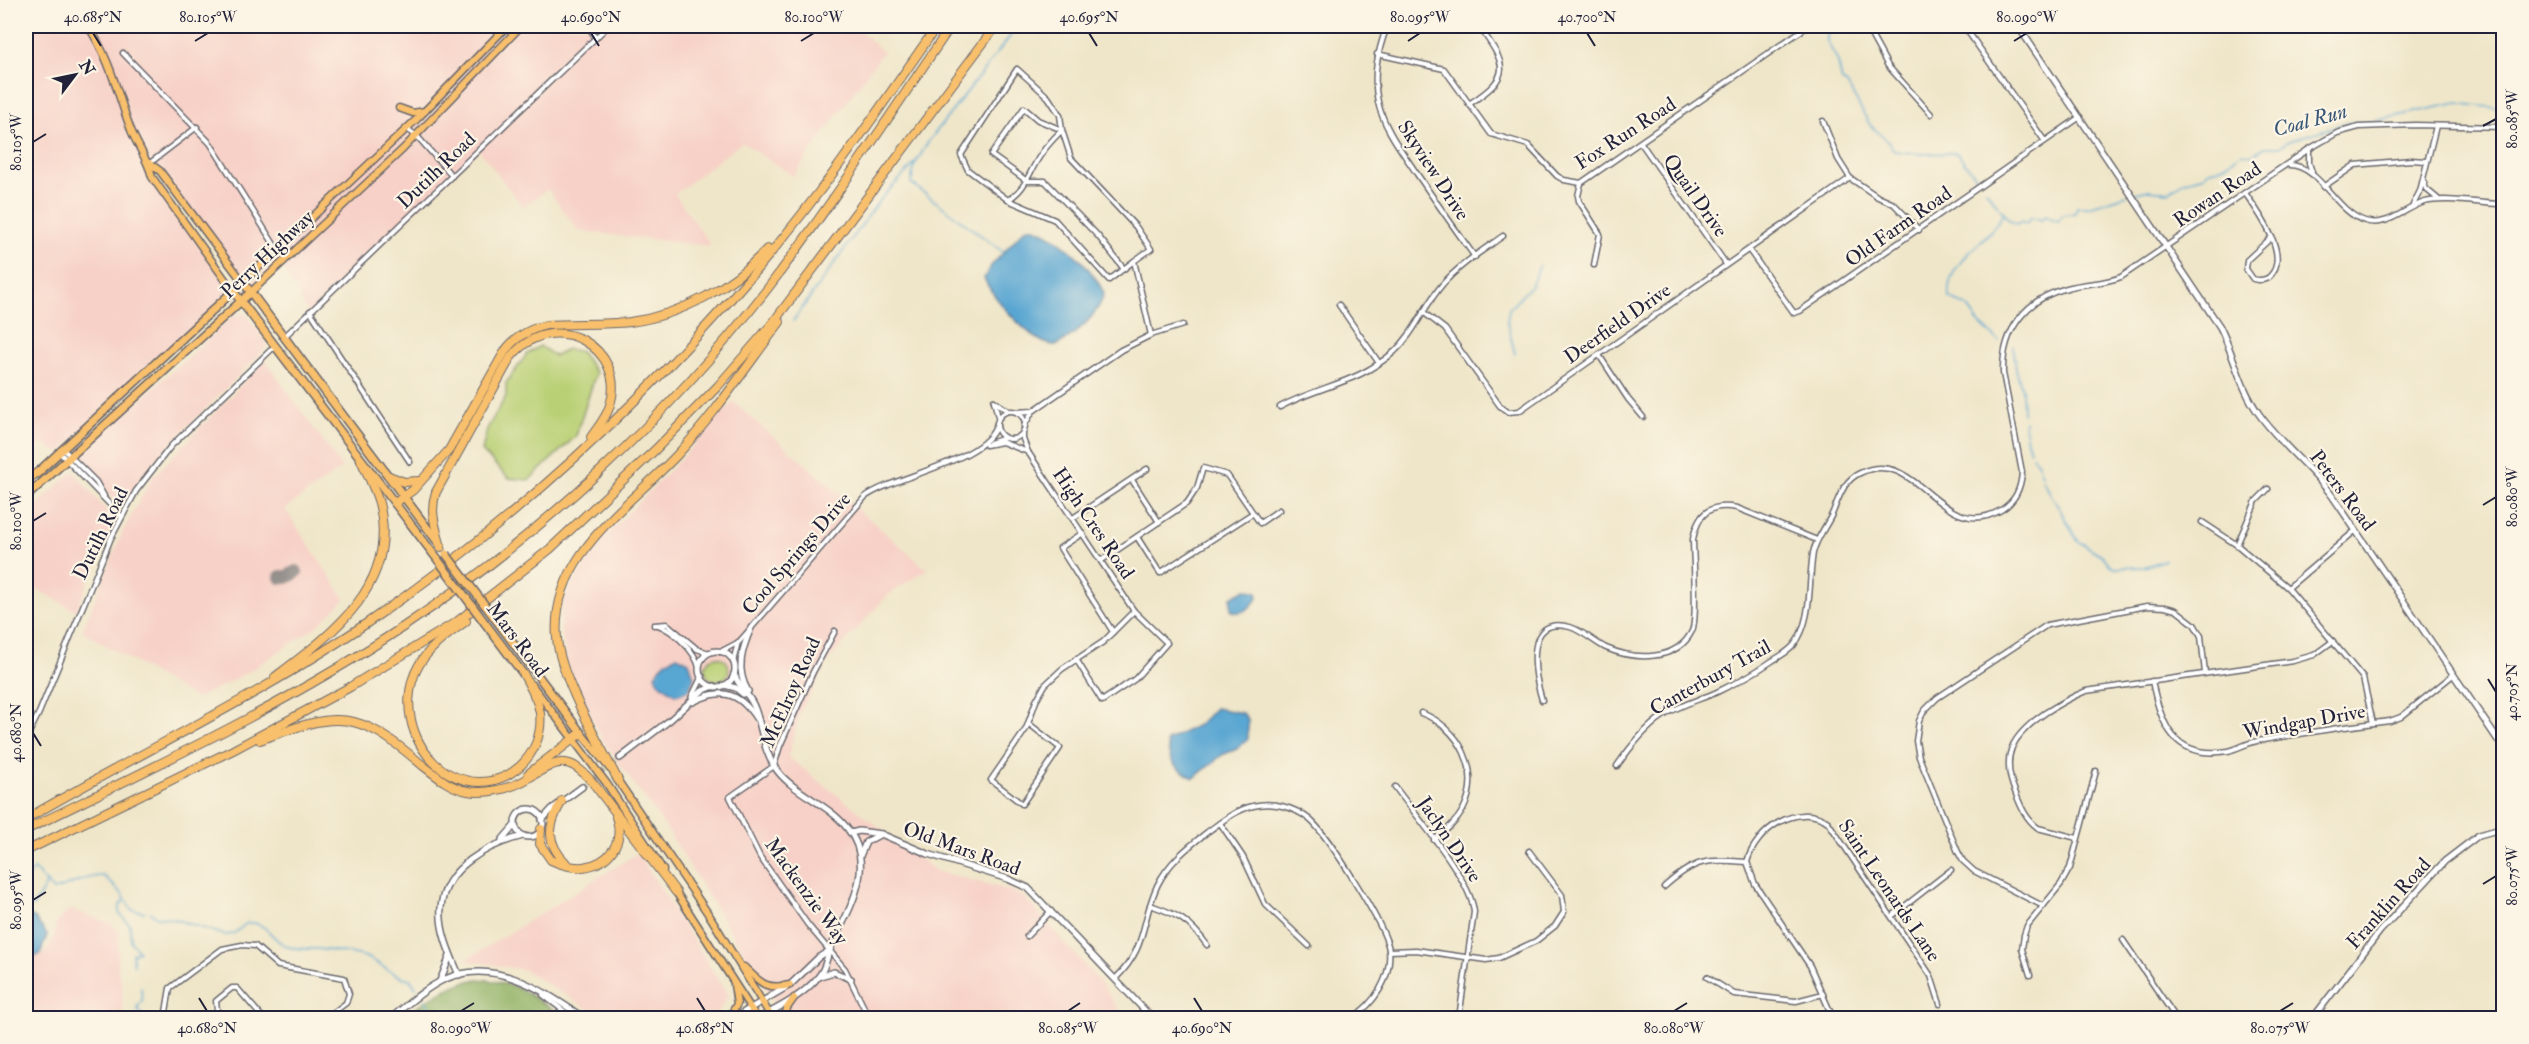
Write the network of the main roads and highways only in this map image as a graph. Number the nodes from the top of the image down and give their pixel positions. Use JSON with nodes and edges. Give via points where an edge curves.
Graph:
{"nodes":[{"id":1,"x":88,"y":26,"type":"edge"},
{"id":2,"x":507,"y":26,"type":"edge"},
{"id":3,"x":521,"y":26,"type":"edge"},
{"id":4,"x":937,"y":26,"type":"edge"},
{"id":5,"x":951,"y":26,"type":"edge"},
{"id":6,"x":996,"y":26,"type":"edge"},
{"id":7,"x":399,"y":108,"type":"dead end"},
{"id":8,"x":426,"y":111,"type":"junction"},
{"id":9,"x":149,"y":163,"type":"junction"},
{"id":10,"x":863,"y":202,"type":"junction"},
{"id":11,"x":801,"y":213,"type":"junction"},
{"id":12,"x":243,"y":282,"type":"junction"},
{"id":13,"x":234,"y":292,"type":"junction"},
{"id":14,"x":251,"y":292,"type":"junction"},
{"id":15,"x":242,"y":301,"type":"junction"},
{"id":16,"x":361,"y":460,"type":"junction"},
{"id":17,"x":40,"y":471,"type":"joint"},
{"id":18,"x":389,"y":476,"type":"junction"},
{"id":19,"x":549,"y":480,"type":"junction"},
{"id":20,"x":418,"y":481,"type":"junction"},
{"id":21,"x":26,"y":482,"type":"edge"},
{"id":22,"x":26,"y":497,"type":"edge"},
{"id":23,"x":404,"y":497,"type":"junction"},
{"id":24,"x":395,"y":503,"type":"junction"},
{"id":25,"x":444,"y":550,"type":"junction"},
{"id":26,"x":510,"y":582,"type":"junction"},
{"id":27,"x":524,"y":675,"type":"junction"},
{"id":28,"x":249,"y":695,"type":"junction"},
{"id":29,"x":581,"y":733,"type":"junction"},
{"id":30,"x":574,"y":738,"type":"junction"},
{"id":31,"x":234,"y":750,"type":"junction"},
{"id":32,"x":618,"y":780,"type":"junction"},
{"id":33,"x":509,"y":786,"type":"junction"},
{"id":34,"x":63,"y":797,"type":"junction"},
{"id":35,"x":562,"y":801,"type":"road end"},
{"id":36,"x":614,"y":812,"type":"junction"},
{"id":37,"x":26,"y":814,"type":"edge"},
{"id":38,"x":26,"y":819,"type":"edge"},
{"id":39,"x":542,"y":825,"type":"road end"},
{"id":40,"x":26,"y":830,"type":"edge"},
{"id":41,"x":26,"y":851,"type":"edge"},
{"id":42,"x":566,"y":863,"type":"junction"},
{"id":43,"x":676,"y":892,"type":"junction"},
{"id":44,"x":738,"y":962,"type":"junction"},
{"id":45,"x":731,"y":976,"type":"junction"},
{"id":46,"x":790,"y":985,"type":"road end"},
{"id":47,"x":794,"y":998,"type":"road end"},
{"id":48,"x":770,"y":1016,"type":"edge"},
{"id":49,"x":729,"y":1018,"type":"edge"},
{"id":50,"x":758,"y":1018,"type":"edge"},
{"id":51,"x":785,"y":1018,"type":"edge"}],
"edges":[{"from":1,"to":9,"type":"main road","via":[[110,63],[132,133]]},
{"from":2,"to":8,"type":"main road","name":"Perry Highway"},
{"from":3,"to":14,"type":"main road","name":"Perry Highway","via":[[417,136]]},
{"from":4,"to":11,"type":"highway"},
{"from":5,"to":40,"type":"highway","via":[[766,291],[666,404],[552,513],[439,602],[320,679]]},
{"from":6,"to":10,"type":"highway"},
{"from":7,"to":8,"type":"main road","via":[[413,113]]},
{"from":8,"to":12,"type":"main road","name":"Perry Highway"},
{"from":9,"to":12,"type":"main road","via":[[160,171]]},
{"from":9,"to":13,"type":"main road","via":[[152,177]]},
{"from":10,"to":26,"type":"highway","via":[[772,324],[718,386],[628,478]]},
{"from":10,"to":32,"type":"highway","via":[[740,376],[677,454],[598,532],[565,580],[556,618],[559,653]]},
{"from":11,"to":19,"type":"highway","via":[[759,267],[671,363]]},
{"from":11,"to":20,"type":"highway","via":[[757,260],[689,305],[630,322],[538,327],[516,339],[505,351],[449,450]]},
{"from":12,"to":13,"type":"highway","name":"Perry Highway"},
{"from":12,"to":14,"type":"highway","name":"Mars Road"},
{"from":13,"to":15,"type":"highway","name":"Mars Road"},
{"from":13,"to":17,"type":"highway","name":"Perry Highway"},
{"from":14,"to":15,"type":"highway","name":"Perry Highway"},
{"from":14,"to":18,"type":"highway","name":"Mars Road"},
{"from":15,"to":16,"type":"highway","name":"Mars Road"},
{"from":15,"to":22,"type":"highway","name":"Perry Highway"},
{"from":16,"to":24,"type":"highway","name":"Mars Road"},
{"from":16,"to":28,"type":"highway","via":[[382,519],[374,576],[361,601],[336,628]]},
{"from":17,"to":21,"type":"highway"},
{"from":18,"to":20,"type":"highway","via":[[404,482]]},
{"from":18,"to":23,"type":"highway","name":"Mars Road"},
{"from":19,"to":25,"type":"highway","via":[[602,423],[612,392],[609,369],[595,349],[579,338],[553,332],[529,340],[511,357],[436,492],[432,515]]},
{"from":19,"to":28,"type":"highway","via":[[410,593]]},
{"from":20,"to":23,"type":"highway"},
{"from":23,"to":24,"type":"highway"},
{"from":23,"to":25,"type":"highway","name":"Mars Road"},
{"from":24,"to":27,"type":"highway","name":"Mars Road","bridge":true},
{"from":25,"to":29,"type":"highway","name":"Mars Road","bridge":true},
{"from":26,"to":27,"type":"highway","via":[[429,651],[414,674],[409,718],[431,758],[454,777],[474,782],[501,779],[524,765],[536,744],[540,723],[536,699]]},
{"from":26,"to":31,"type":"highway","via":[[397,660]]},
{"from":27,"to":30,"type":"main road","name":"Mars Road"},
{"from":28,"to":34,"type":"highway"},
{"from":29,"to":30,"type":"highway"},
{"from":29,"to":32,"type":"main road","name":"Mars Road"},
{"from":30,"to":33,"type":"highway"},
{"from":30,"to":43,"type":"main road","name":"Mars Road"},
{"from":31,"to":33,"type":"highway","via":[[302,725],[338,719],[380,731],[454,787],[481,792]]},
{"from":31,"to":41,"type":"highway"},
{"from":32,"to":44,"type":"main road","name":"Mars Road"},
{"from":33,"to":36,"type":"highway","via":[[556,763],[571,764],[583,771]]},
{"from":34,"to":37,"type":"highway"},
{"from":34,"to":38,"type":"highway"},
{"from":35,"to":42,"type":"highway","via":[[550,824],[557,852]]},
{"from":36,"to":42,"type":"highway","via":[[618,834],[607,859],[581,867]]},
{"from":36,"to":43,"type":"highway"},
{"from":39,"to":42,"type":"highway","via":[[542,850],[550,860]]},
{"from":43,"to":45,"type":"main road","name":"Mars Road"},
{"from":44,"to":46,"type":"main road","via":[[762,984]]},
{"from":44,"to":48,"type":"main road","name":"Mars Road"},
{"from":45,"to":49,"type":"main road","via":[[737,999]]},
{"from":45,"to":50,"type":"main road","name":"Mars Road"},
{"from":47,"to":51,"type":"main road"}]}
